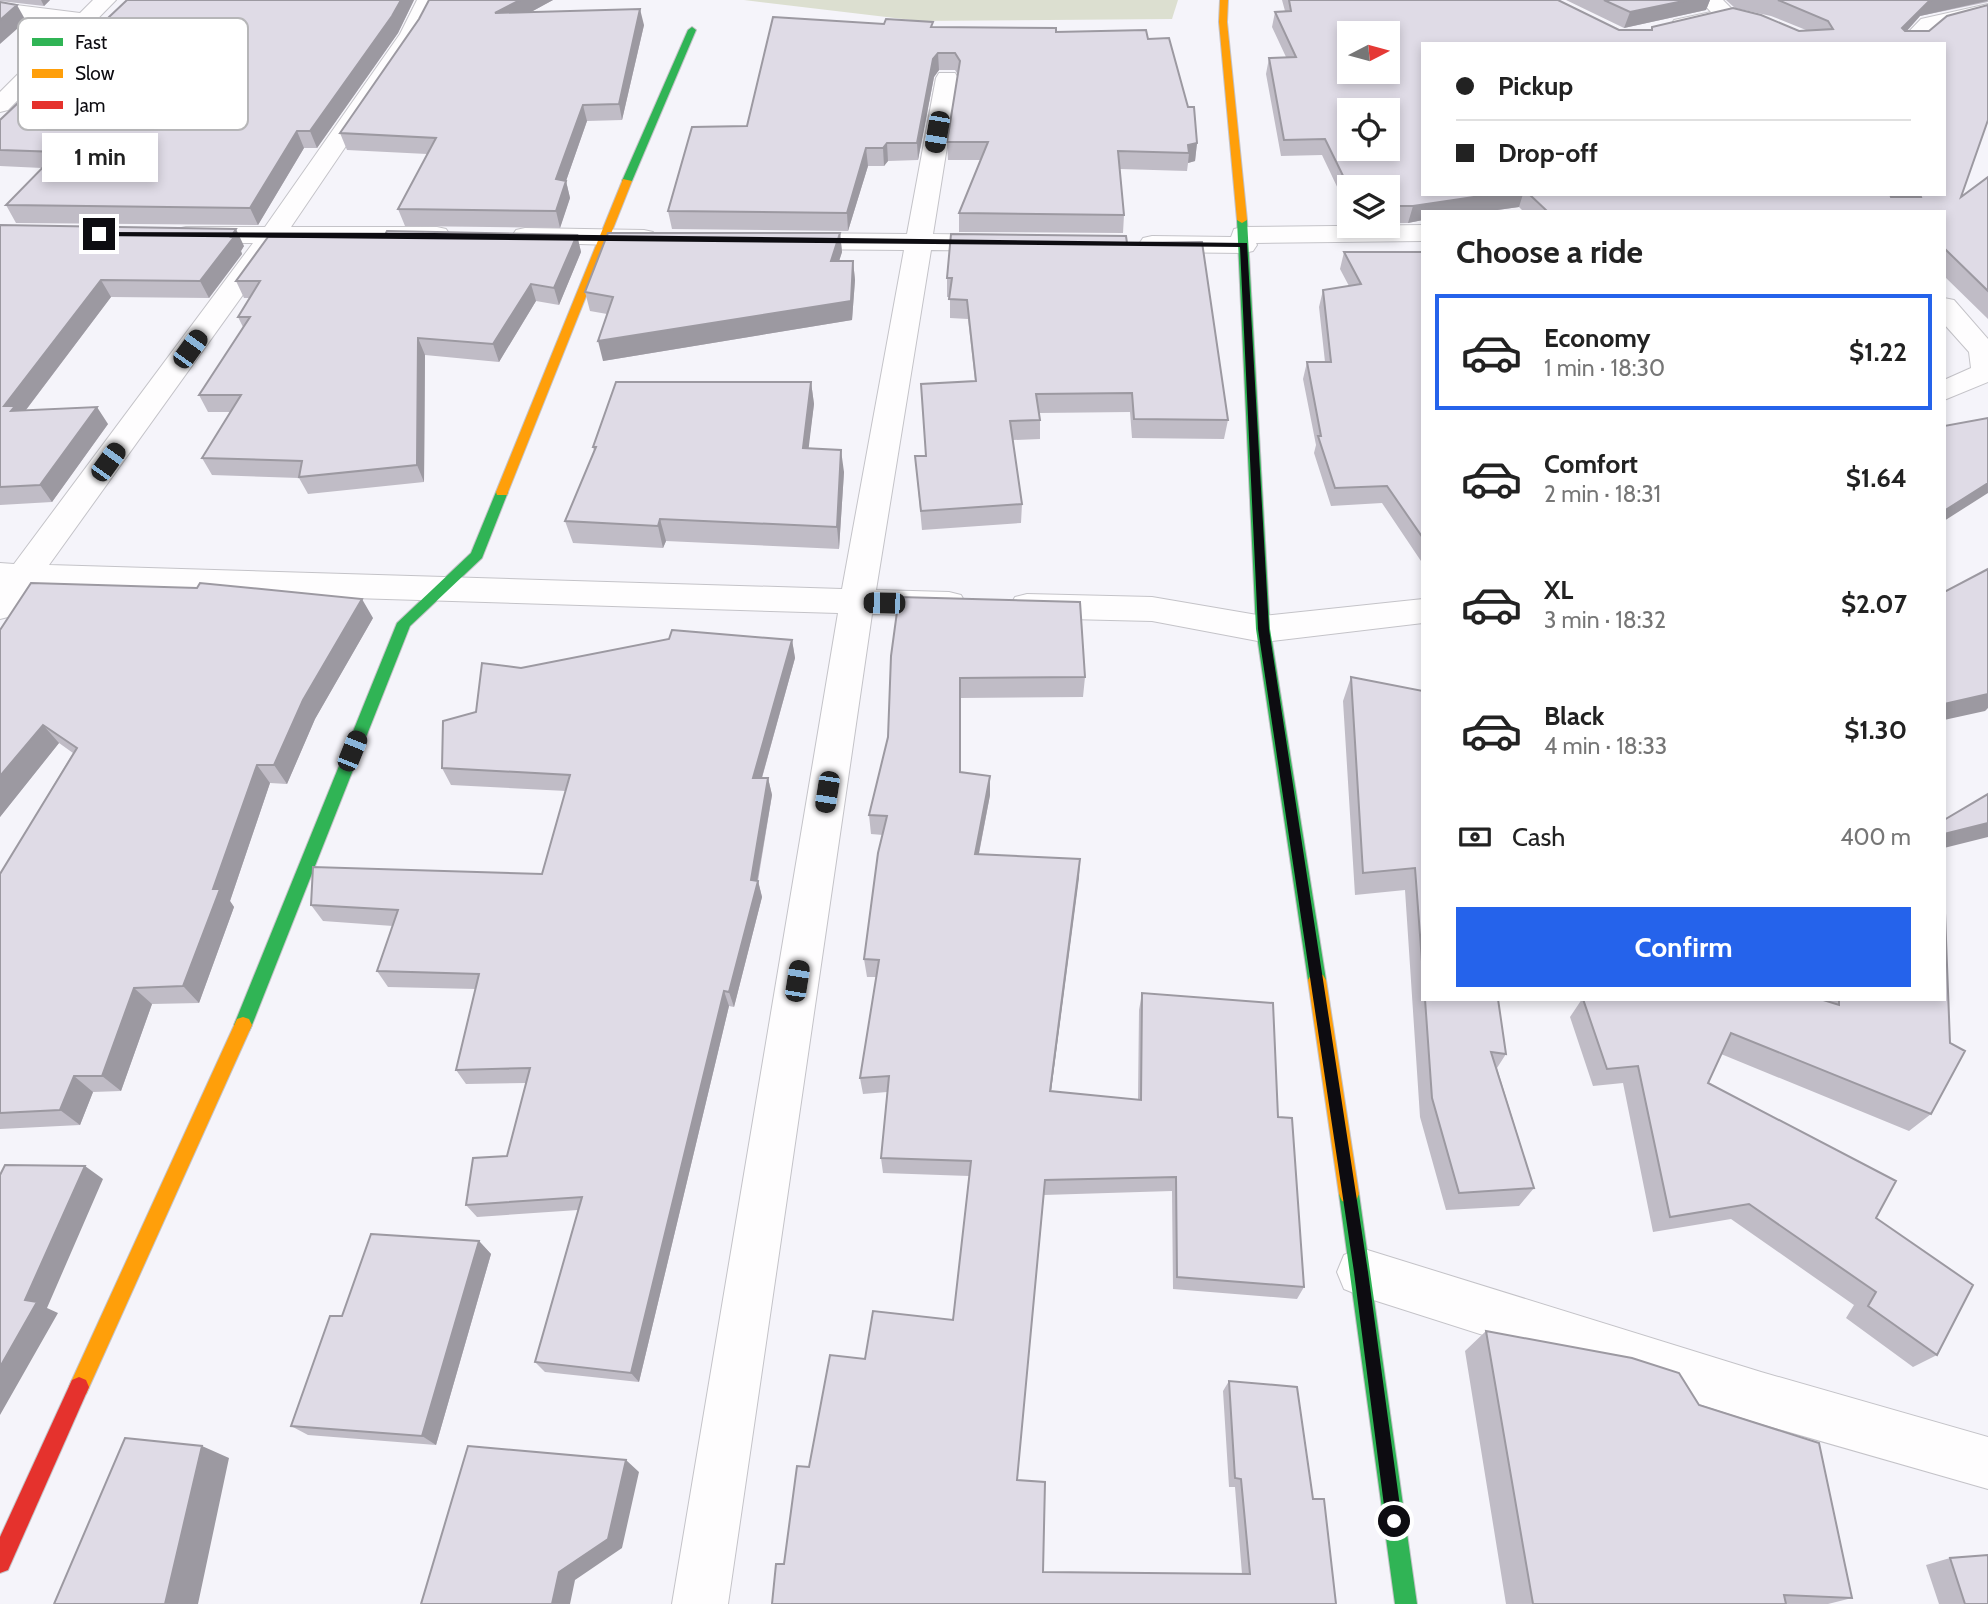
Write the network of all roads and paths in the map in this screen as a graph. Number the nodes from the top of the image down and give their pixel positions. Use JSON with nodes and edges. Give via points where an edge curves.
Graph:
{"nodes":[{"id":1,"x":105,"y":0,"type":"edge"},
{"id":2,"x":428,"y":0,"type":"edge"},
{"id":3,"x":1224,"y":0,"type":"edge"},
{"id":4,"x":1719,"y":8,"type":"edge"},
{"id":5,"x":0,"y":9,"type":"edge"},
{"id":6,"x":1988,"y":10,"type":"edge"},
{"id":7,"x":70,"y":18,"type":"edge"},
{"id":8,"x":87,"y":18,"type":"edge"},
{"id":9,"x":1750,"y":21,"type":"edge"},
{"id":10,"x":1662,"y":29,"type":"edge"},
{"id":11,"x":692,"y":30,"type":"dead end"},
{"id":12,"x":1910,"y":42,"type":"edge"},
{"id":13,"x":947,"y":78,"type":"edge"},
{"id":14,"x":18,"y":86,"type":"edge"},
{"id":15,"x":0,"y":104,"type":"edge"},
{"id":16,"x":1421,"y":234,"type":"edge"},
{"id":17,"x":166,"y":235,"type":"edge"},
{"id":18,"x":460,"y":235,"type":"edge"},
{"id":19,"x":272,"y":236,"type":"junction"},
{"id":20,"x":499,"y":236,"type":"edge"},
{"id":21,"x":603,"y":237,"type":"junction"},
{"id":22,"x":668,"y":239,"type":"edge"},
{"id":23,"x":1244,"y":240,"type":"junction"},
{"id":24,"x":758,"y":241,"type":"edge"},
{"id":25,"x":917,"y":242,"type":"junction"},
{"id":26,"x":1026,"y":243,"type":"edge"},
{"id":27,"x":1122,"y":244,"type":"edge"},
{"id":28,"x":1946,"y":308,"type":"edge"},
{"id":29,"x":1946,"y":390,"type":"edge"},
{"id":30,"x":13,"y":575,"type":"edge"},
{"id":31,"x":438,"y":589,"type":"junction"},
{"id":32,"x":857,"y":602,"type":"junction"},
{"id":33,"x":0,"y":607,"type":"edge"},
{"id":34,"x":1421,"y":611,"type":"edge"},
{"id":35,"x":1264,"y":629,"type":"junction"},
{"id":36,"x":1361,"y":1272,"type":"junction"},
{"id":37,"x":1988,"y":1463,"type":"edge"},
{"id":38,"x":0,"y":1562,"type":"edge"},
{"id":39,"x":700,"y":1604,"type":"edge"},
{"id":40,"x":1406,"y":1604,"type":"edge"}],
"edges":[{"from":1,"to":8,"type":"street"},
{"from":2,"to":19,"type":"street","via":[[404,44]]},
{"from":3,"to":23,"type":"street"},
{"from":4,"to":9,"type":"street"},
{"from":4,"to":10,"type":"street"},
{"from":5,"to":7,"type":"street"},
{"from":6,"to":12,"type":"street","via":[[1929,24]]},
{"from":11,"to":21,"type":"street"},
{"from":13,"to":25,"type":"street"},
{"from":14,"to":15,"type":"street"},
{"from":16,"to":23,"type":"street"},
{"from":17,"to":19,"type":"street"},
{"from":18,"to":19,"type":"street"},
{"from":19,"to":30,"type":"street"},
{"from":20,"to":21,"type":"street"},
{"from":21,"to":22,"type":"street"},
{"from":21,"to":31,"type":"street","via":[[477,555]]},
{"from":23,"to":27,"type":"street"},
{"from":23,"to":35,"type":"street"},
{"from":24,"to":25,"type":"street"},
{"from":25,"to":26,"type":"street"},
{"from":25,"to":32,"type":"street"},
{"from":28,"to":29,"type":"street","via":[[1983,351],[1986,372]]},
{"from":30,"to":31,"type":"street"},
{"from":30,"to":33,"type":"street"},
{"from":31,"to":32,"type":"street"},
{"from":31,"to":38,"type":"street","via":[[404,623],[240,1032]]},
{"from":32,"to":35,"type":"street","via":[[1152,609]]},
{"from":32,"to":39,"type":"street"},
{"from":34,"to":35,"type":"street"},
{"from":35,"to":36,"type":"street"},
{"from":36,"to":37,"type":"street","via":[[1761,1398]]},
{"from":36,"to":40,"type":"street"}]}
